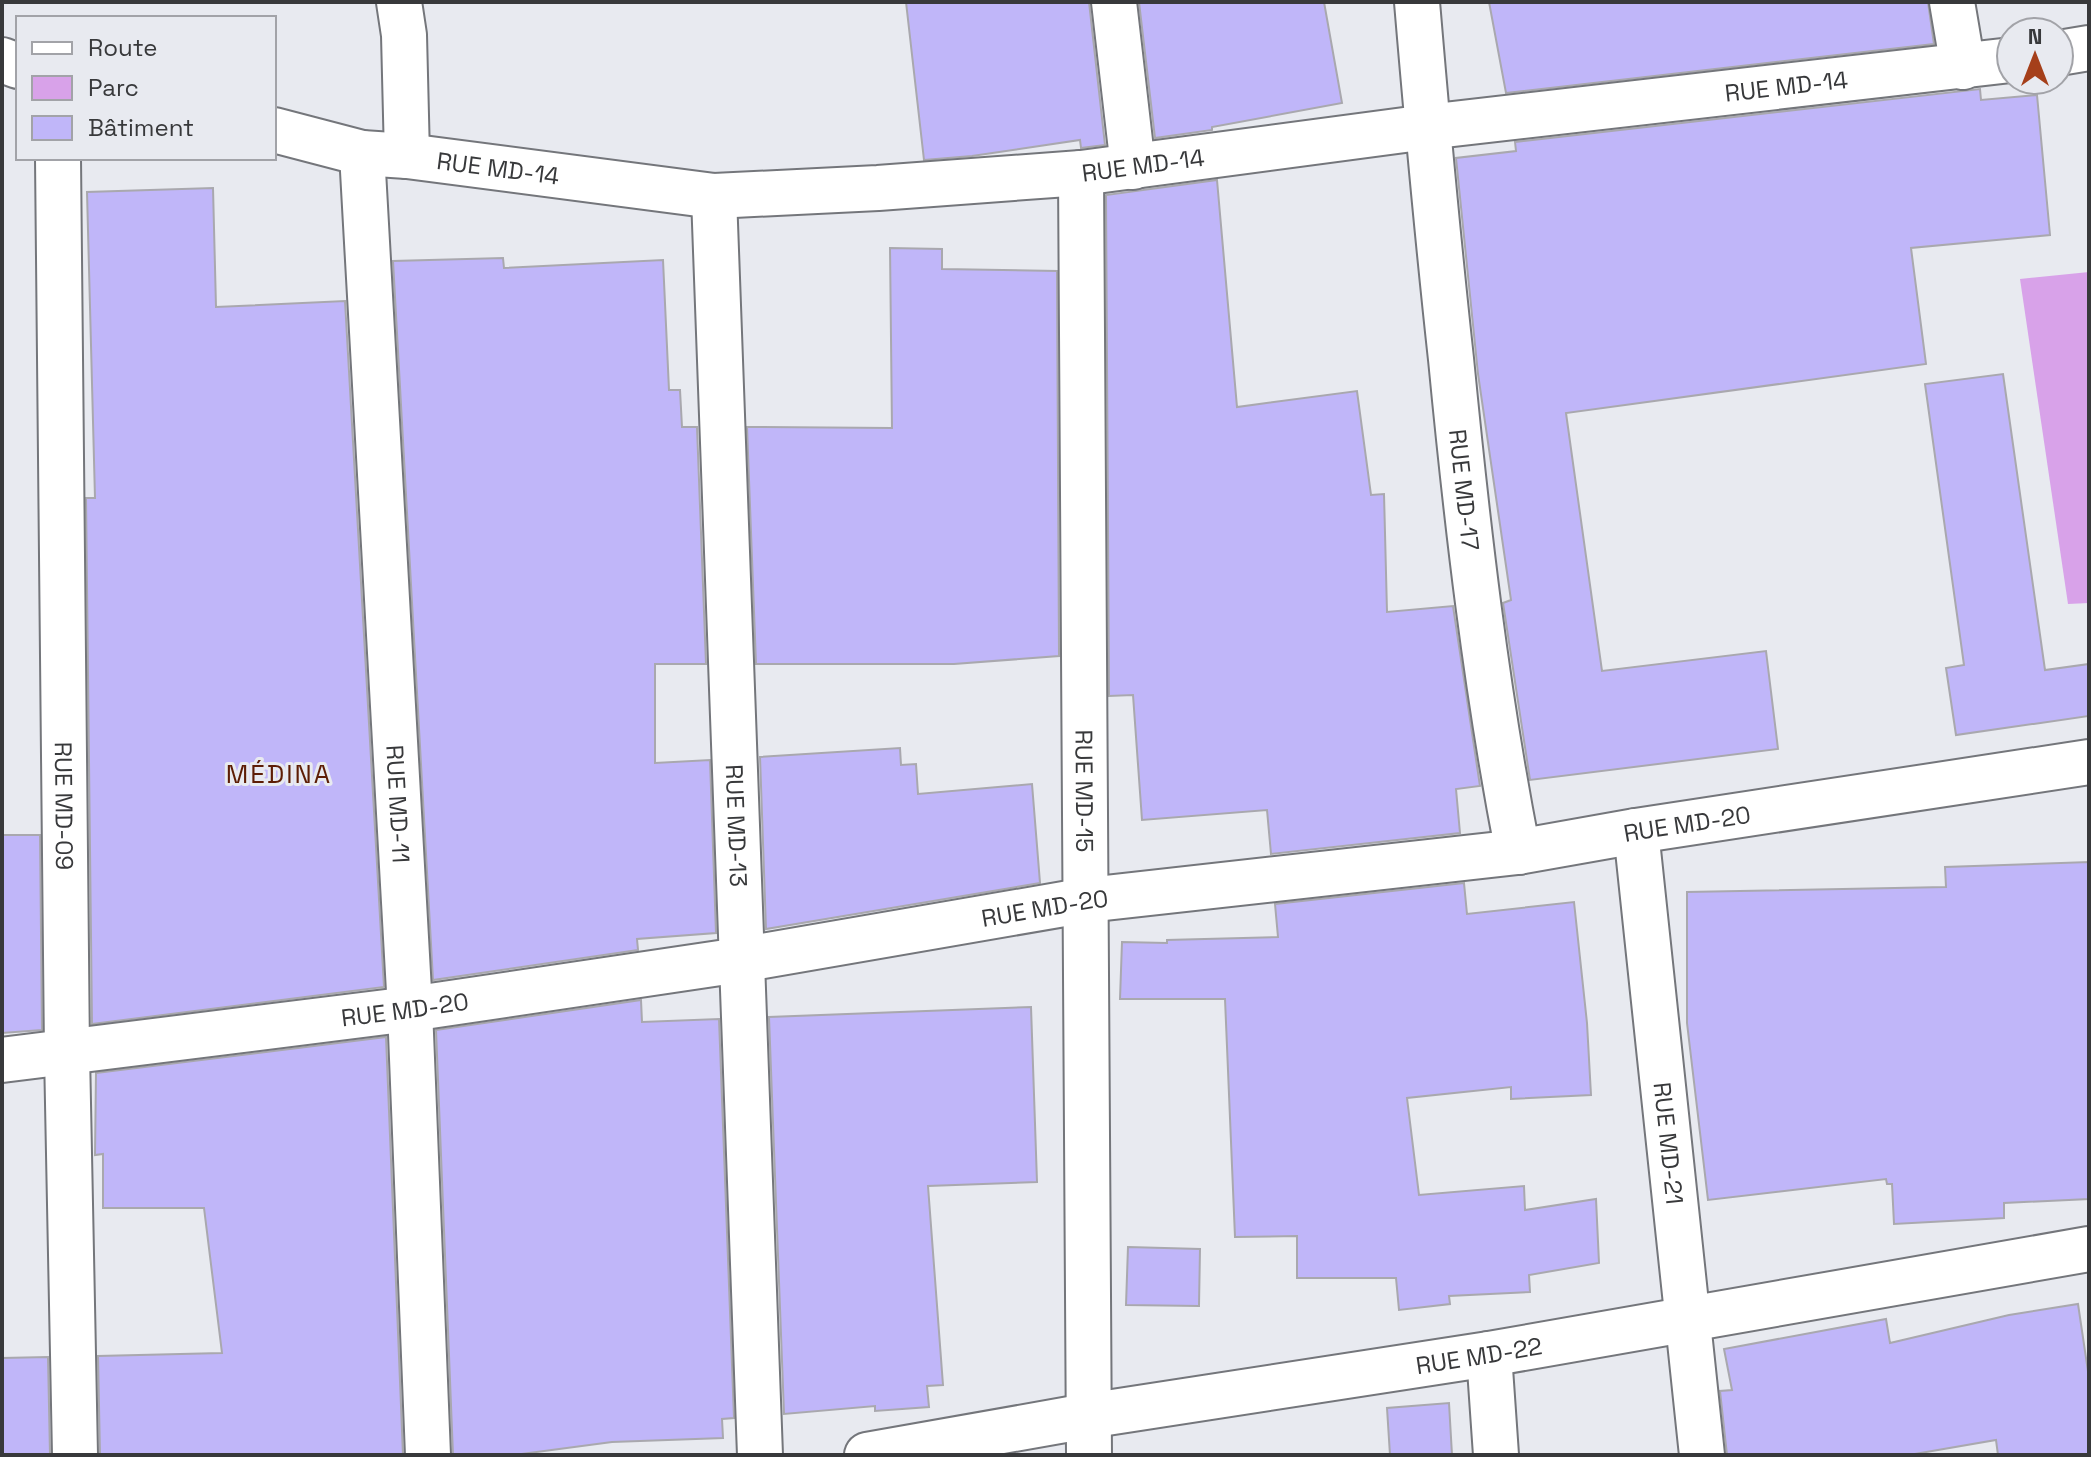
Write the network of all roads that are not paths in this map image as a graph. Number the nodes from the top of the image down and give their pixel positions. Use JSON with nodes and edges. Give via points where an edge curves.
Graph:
{"nodes":[{"id":1,"x":399,"y":2,"type":"edge"},
{"id":2,"x":1114,"y":2,"type":"edge"},
{"id":3,"x":1417,"y":2,"type":"edge"},
{"id":4,"x":1952,"y":2,"type":"edge"},
{"id":5,"x":1995,"y":62,"type":"edge"},
{"id":6,"x":1963,"y":67,"type":"junction"},
{"id":7,"x":1427,"y":127,"type":"junction"},
{"id":8,"x":276,"y":131,"type":"edge"},
{"id":9,"x":362,"y":153,"type":"junction"},
{"id":10,"x":407,"y":156,"type":"junction"},
{"id":11,"x":58,"y":160,"type":"edge"},
{"id":12,"x":1133,"y":167,"type":"junction"},
{"id":13,"x":1081,"y":173,"type":"junction"},
{"id":14,"x":714,"y":196,"type":"junction"},
{"id":15,"x":2089,"y":762,"type":"edge"},
{"id":16,"x":1636,"y":831,"type":"junction"},
{"id":17,"x":1518,"y":852,"type":"junction"},
{"id":18,"x":1087,"y":900,"type":"junction"},
{"id":19,"x":740,"y":960,"type":"junction"},
{"id":20,"x":410,"y":1009,"type":"junction"},
{"id":21,"x":67,"y":1053,"type":"junction"},
{"id":22,"x":2,"y":1060,"type":"edge"},
{"id":23,"x":2089,"y":1249,"type":"edge"},
{"id":24,"x":1688,"y":1318,"type":"junction"},
{"id":25,"x":1489,"y":1354,"type":"junction"},
{"id":26,"x":1088,"y":1436,"type":"edge"},
{"id":27,"x":75,"y":1455,"type":"edge"},
{"id":28,"x":428,"y":1455,"type":"edge"},
{"id":29,"x":760,"y":1455,"type":"edge"},
{"id":30,"x":867,"y":1455,"type":"edge"},
{"id":31,"x":1496,"y":1455,"type":"edge"},
{"id":32,"x":1702,"y":1455,"type":"edge"}],
"edges":[{"from":1,"to":10,"type":"street"},
{"from":2,"to":12,"type":"street"},
{"from":3,"to":7,"type":"street","name":"RUE MD-17"},
{"from":4,"to":6,"type":"street"},
{"from":5,"to":6,"type":"street","name":"RUE MD-14"},
{"from":6,"to":7,"type":"street","name":"RUE MD-14"},
{"from":7,"to":12,"type":"street","name":"RUE MD-14"},
{"from":7,"to":17,"type":"street","name":"RUE MD-17","via":[[1466,512]]},
{"from":8,"to":9,"type":"street","name":"RUE MD-14"},
{"from":9,"to":10,"type":"street","name":"RUE MD-14"},
{"from":9,"to":20,"type":"street","name":"RUE MD-11"},
{"from":10,"to":14,"type":"street","name":"RUE MD-14"},
{"from":11,"to":21,"type":"street","name":"RUE MD-09"},
{"from":12,"to":13,"type":"street","name":"RUE MD-14"},
{"from":13,"to":14,"type":"street","name":"RUE MD-14"},
{"from":13,"to":18,"type":"street","name":"RUE MD-15"},
{"from":14,"to":19,"type":"street","name":"RUE MD-13"},
{"from":15,"to":16,"type":"street","name":"RUE MD-20"},
{"from":16,"to":17,"type":"street","name":"RUE MD-20"},
{"from":16,"to":24,"type":"street","name":"RUE MD-21"},
{"from":17,"to":18,"type":"street","name":"RUE MD-20"},
{"from":18,"to":19,"type":"street","name":"RUE MD-20"},
{"from":18,"to":26,"type":"street","name":"RUE MD-15"},
{"from":19,"to":20,"type":"street","name":"RUE MD-20"},
{"from":19,"to":29,"type":"street","name":"RUE MD-13"},
{"from":20,"to":21,"type":"street","name":"RUE MD-20"},
{"from":20,"to":28,"type":"street","name":"RUE MD-11"},
{"from":21,"to":22,"type":"street","name":"RUE MD-20"},
{"from":21,"to":27,"type":"street","name":"RUE MD-09"},
{"from":23,"to":24,"type":"street","name":"RUE MD-22"},
{"from":24,"to":25,"type":"street","name":"RUE MD-22"},
{"from":24,"to":32,"type":"street","name":"RUE MD-21"},
{"from":25,"to":26,"type":"street","name":"RUE MD-22"},
{"from":25,"to":31,"type":"street"},
{"from":26,"to":30,"type":"street","name":"RUE MD-22"}]}
